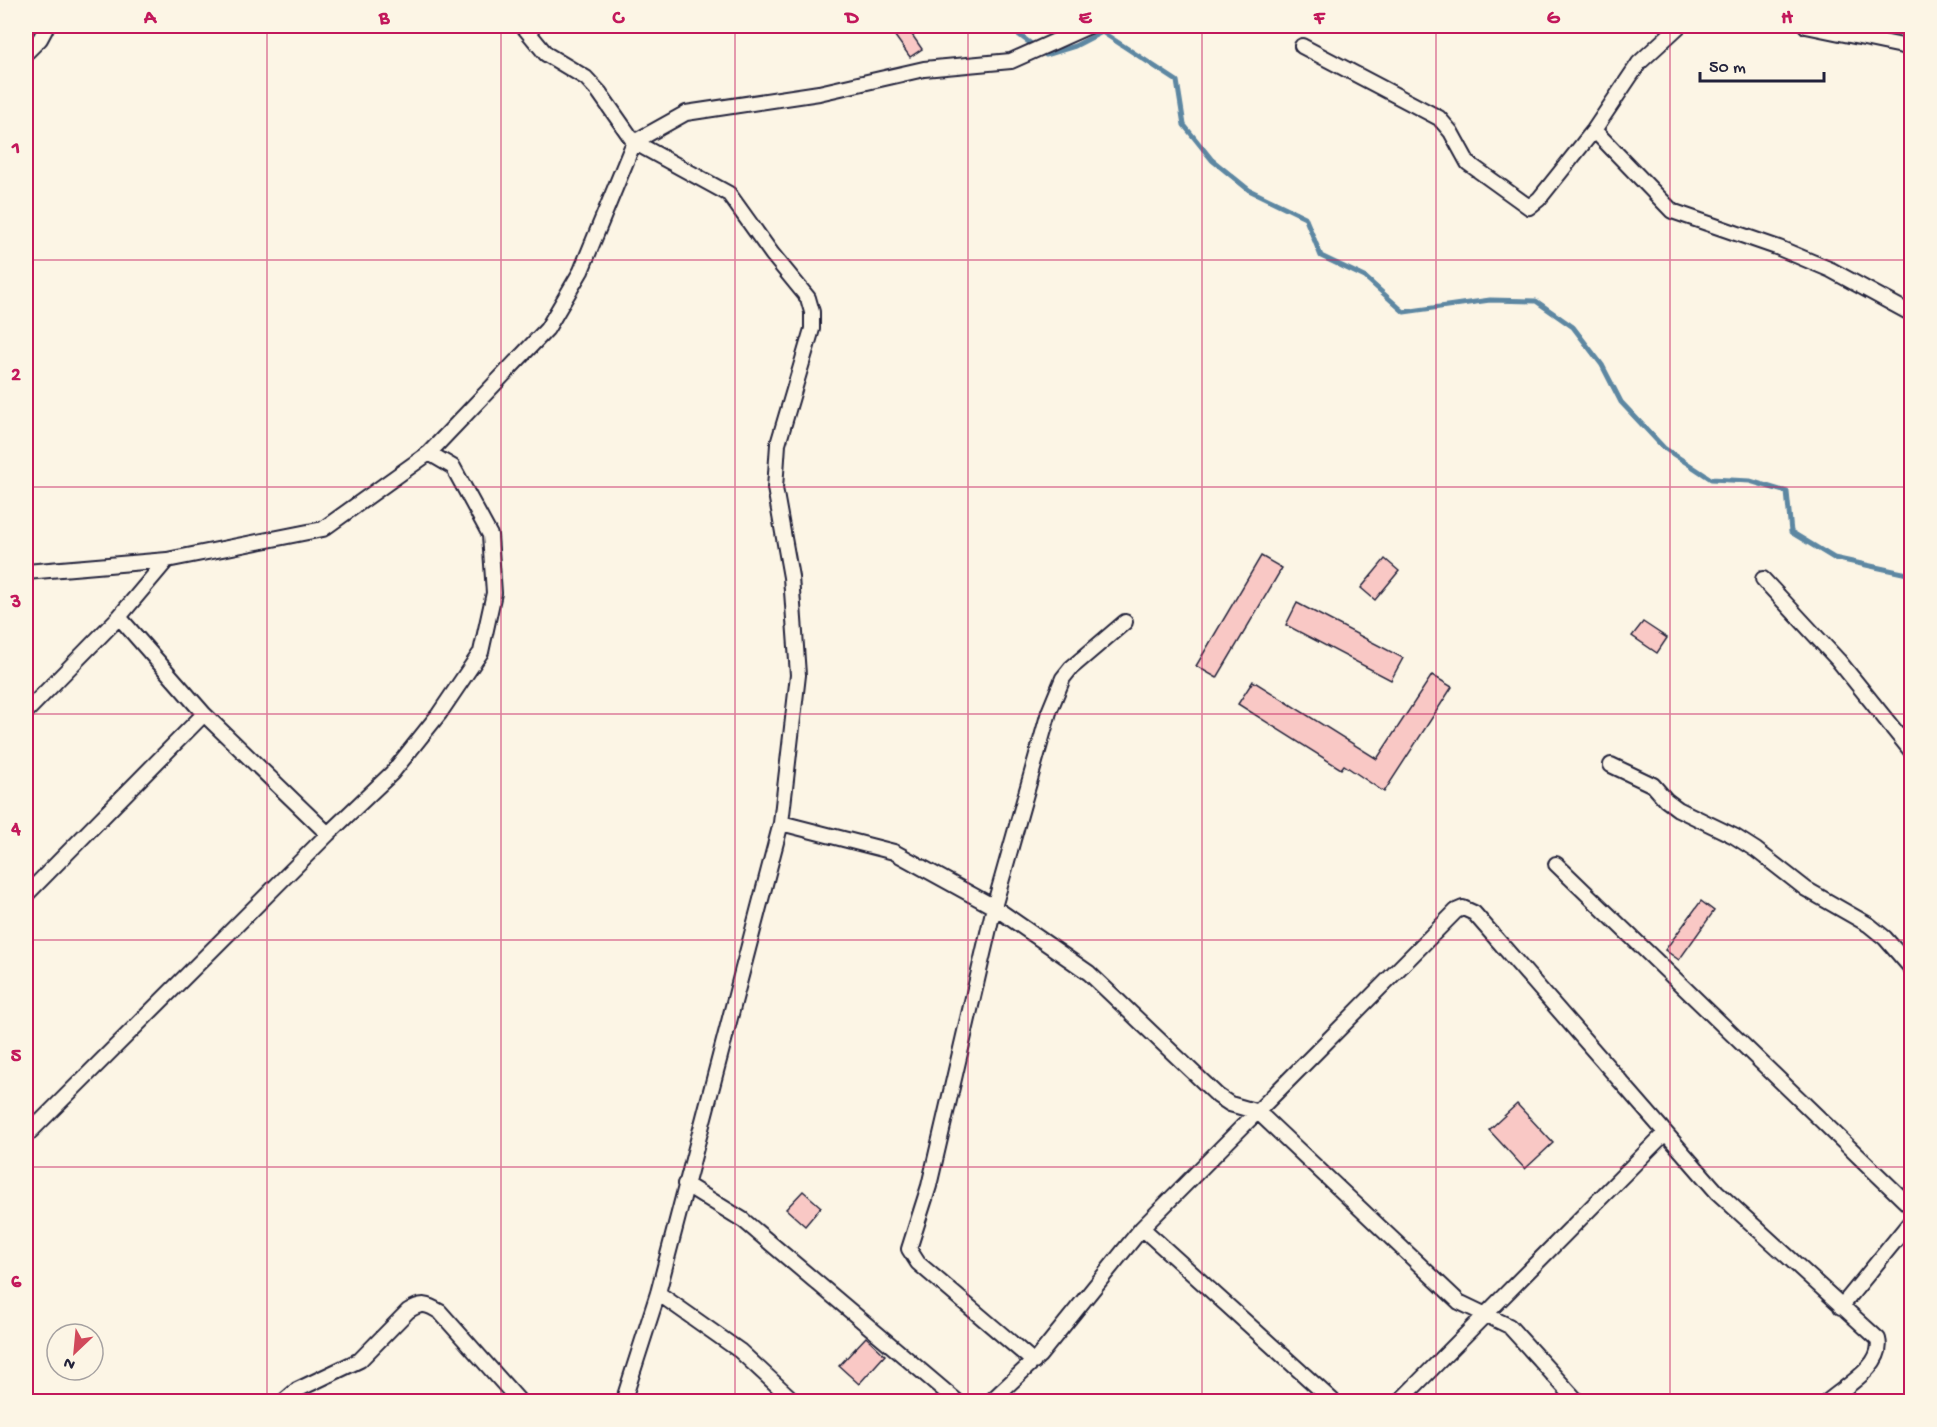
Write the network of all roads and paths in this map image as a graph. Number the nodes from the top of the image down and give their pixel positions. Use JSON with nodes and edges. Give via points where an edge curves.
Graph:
{"nodes":[{"id":1,"x":47,"y":26,"type":"edge"},
{"id":2,"x":523,"y":26,"type":"edge"},
{"id":3,"x":1089,"y":26,"type":"edge"},
{"id":4,"x":1679,"y":26,"type":"edge"},
{"id":5,"x":1806,"y":26,"type":"edge"},
{"id":6,"x":1302,"y":46,"type":"dead end"},
{"id":7,"x":1911,"y":48,"type":"edge"},
{"id":8,"x":26,"y":54,"type":"edge"},
{"id":9,"x":1594,"y":130,"type":"junction"},
{"id":10,"x":634,"y":142,"type":"junction"},
{"id":11,"x":1911,"y":314,"type":"edge"},
{"id":12,"x":429,"y":453,"type":"junction"},
{"id":13,"x":167,"y":560,"type":"junction"},
{"id":14,"x":26,"y":572,"type":"edge"},
{"id":15,"x":1762,"y":579,"type":"dead end"},
{"id":16,"x":119,"y":618,"type":"junction"},
{"id":17,"x":1125,"y":622,"type":"dead end"},
{"id":18,"x":26,"y":712,"type":"edge"},
{"id":19,"x":204,"y":714,"type":"junction"},
{"id":20,"x":1911,"y":752,"type":"edge"},
{"id":21,"x":1611,"y":765,"type":"dead end"},
{"id":22,"x":782,"y":823,"type":"junction"},
{"id":23,"x":328,"y":834,"type":"junction"},
{"id":24,"x":1556,"y":864,"type":"dead end"},
{"id":25,"x":26,"y":895,"type":"edge"},
{"id":26,"x":994,"y":907,"type":"junction"},
{"id":27,"x":1911,"y":969,"type":"edge"},
{"id":28,"x":1258,"y":1112,"type":"junction"},
{"id":29,"x":1665,"y":1133,"type":"junction"},
{"id":30,"x":26,"y":1136,"type":"edge"},
{"id":31,"x":685,"y":1184,"type":"junction"},
{"id":32,"x":1911,"y":1208,"type":"edge"},
{"id":33,"x":1911,"y":1220,"type":"edge"},
{"id":34,"x":1142,"y":1228,"type":"junction"},
{"id":35,"x":658,"y":1293,"type":"junction"},
{"id":36,"x":1841,"y":1307,"type":"junction"},
{"id":37,"x":1488,"y":1314,"type":"junction"},
{"id":38,"x":1034,"y":1362,"type":"junction"},
{"id":39,"x":283,"y":1401,"type":"edge"},
{"id":40,"x":520,"y":1401,"type":"edge"},
{"id":41,"x":623,"y":1401,"type":"edge"},
{"id":42,"x":795,"y":1401,"type":"edge"},
{"id":43,"x":958,"y":1401,"type":"edge"},
{"id":44,"x":990,"y":1401,"type":"edge"},
{"id":45,"x":1334,"y":1401,"type":"edge"},
{"id":46,"x":1399,"y":1401,"type":"edge"},
{"id":47,"x":1578,"y":1401,"type":"edge"},
{"id":48,"x":1827,"y":1401,"type":"edge"}],
"edges":[{"from":1,"to":8,"type":"street"},
{"from":2,"to":10,"type":"street","via":[[546,54],[586,78]]},
{"from":3,"to":10,"type":"street","via":[[1011,61],[924,69],[819,93],[686,113]]},
{"from":4,"to":9,"type":"street","via":[[1640,63]]},
{"from":5,"to":7,"type":"street"},
{"from":6,"to":9,"type":"street","via":[[1439,118],[1468,163],[1529,207]]},
{"from":9,"to":11,"type":"street","via":[[1672,211],[1831,270]]},
{"from":10,"to":12,"type":"street","via":[[581,271],[547,329]]},
{"from":10,"to":22,"type":"street","via":[[729,194],[808,298],[812,312],[812,329],[778,444],[775,488],[791,577],[798,675]]},
{"from":12,"to":13,"type":"street","via":[[323,529]]},
{"from":12,"to":23,"type":"street","via":[[453,467],[490,535],[494,593],[481,652],[392,773]]},
{"from":13,"to":14,"type":"street"},
{"from":13,"to":16,"type":"street"},
{"from":15,"to":20,"type":"street","via":[[1838,660]]},
{"from":16,"to":18,"type":"street"},
{"from":16,"to":19,"type":"street"},
{"from":17,"to":26,"type":"street","via":[[1071,668],[1055,695]]},
{"from":19,"to":23,"type":"street"},
{"from":19,"to":25,"type":"street"},
{"from":21,"to":27,"type":"street","via":[[1653,785],[1678,809],[1756,850],[1806,889],[1869,925]]},
{"from":22,"to":26,"type":"street","via":[[894,852]]},
{"from":22,"to":31,"type":"street"},
{"from":23,"to":30,"type":"street"},
{"from":24,"to":32,"type":"street"},
{"from":26,"to":28,"type":"street","via":[[1089,973],[1218,1096]]},
{"from":26,"to":38,"type":"street","via":[[934,1166],[909,1249],[918,1263]]},
{"from":28,"to":29,"type":"street","via":[[1462,908],[1474,913]]},
{"from":28,"to":34,"type":"street"},
{"from":28,"to":37,"type":"street","via":[[1459,1302]]},
{"from":29,"to":36,"type":"street","via":[[1717,1192]]},
{"from":29,"to":37,"type":"street"},
{"from":31,"to":35,"type":"street"},
{"from":31,"to":43,"type":"street","via":[[743,1220]]},
{"from":33,"to":36,"type":"street"},
{"from":34,"to":38,"type":"street"},
{"from":34,"to":45,"type":"street"},
{"from":35,"to":41,"type":"street"},
{"from":35,"to":42,"type":"street","via":[[740,1351]]},
{"from":36,"to":48,"type":"street","via":[[1878,1339],[1881,1347],[1875,1362]]},
{"from":37,"to":46,"type":"street"},
{"from":37,"to":47,"type":"street","via":[[1509,1326]]},
{"from":38,"to":44,"type":"street"},
{"from":39,"to":40,"type":"street","via":[[297,1390],[360,1360],[408,1311],[427,1304],[440,1312]]}]}
